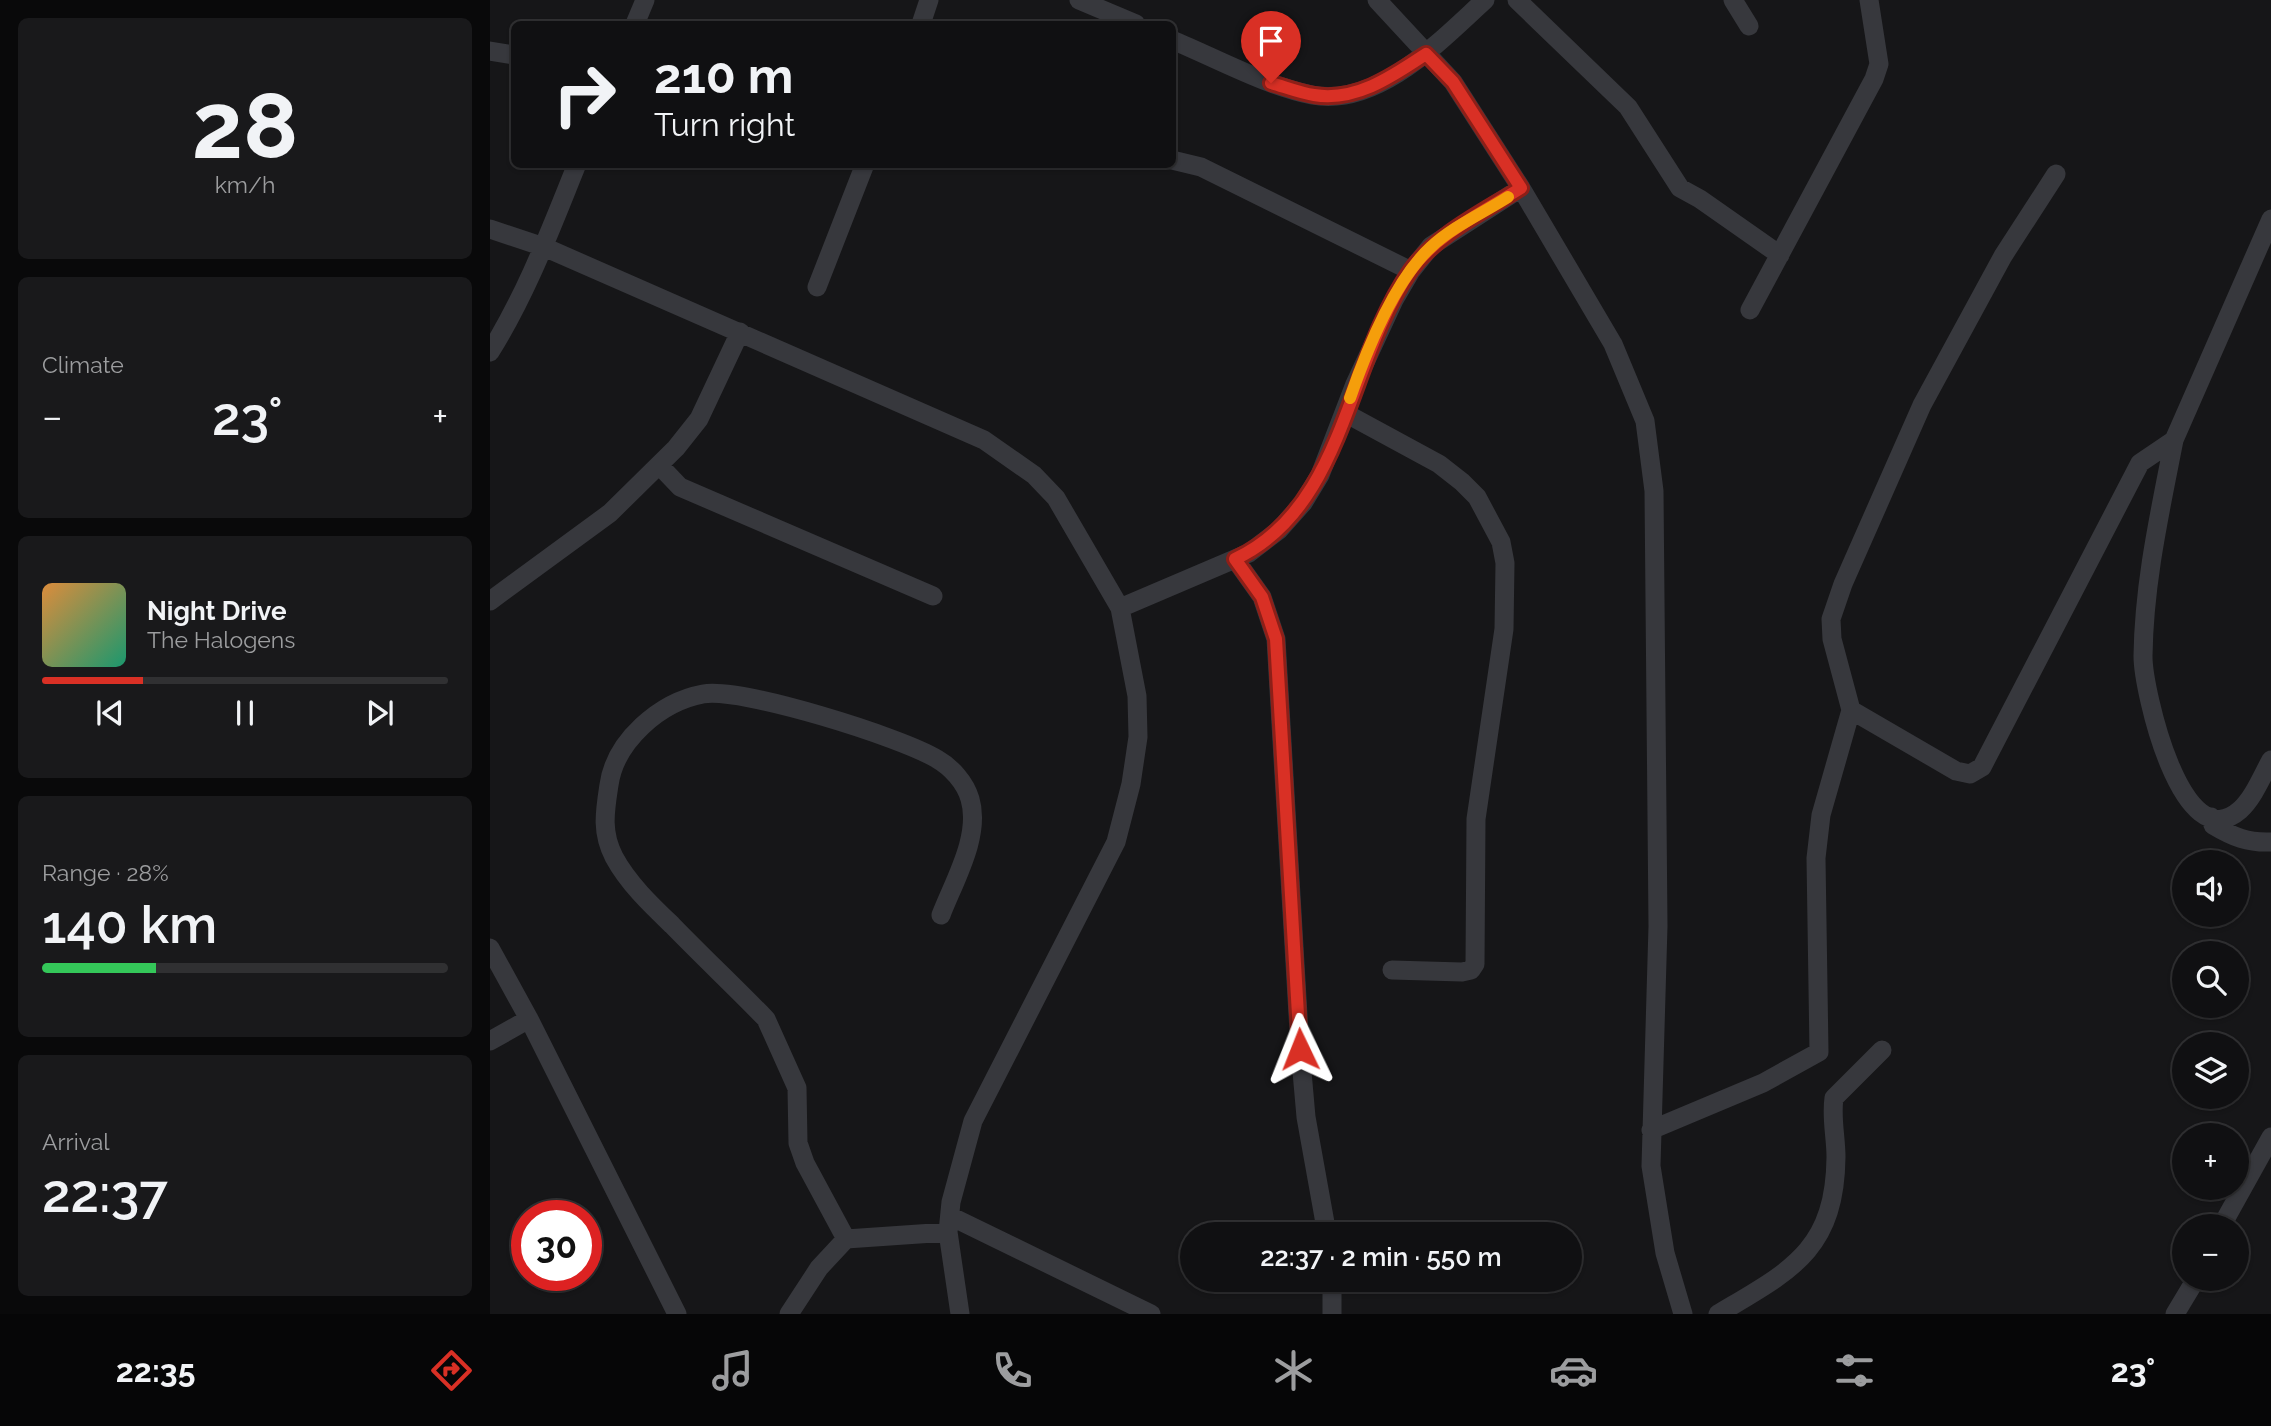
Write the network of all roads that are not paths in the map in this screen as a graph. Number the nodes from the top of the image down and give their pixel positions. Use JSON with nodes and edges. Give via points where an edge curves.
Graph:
{"nodes":[{"id":1,"x":645,"y":0,"type":"edge"},
{"id":2,"x":929,"y":0,"type":"edge"},
{"id":3,"x":1079,"y":0,"type":"edge"},
{"id":4,"x":1377,"y":0,"type":"edge"},
{"id":5,"x":1485,"y":0,"type":"edge"},
{"id":6,"x":1517,"y":0,"type":"edge"},
{"id":7,"x":1732,"y":0,"type":"edge"},
{"id":8,"x":1869,"y":0,"type":"edge"},
{"id":9,"x":636,"y":21,"type":"edge"},
{"id":10,"x":922,"y":21,"type":"edge"},
{"id":11,"x":1129,"y":21,"type":"edge"},
{"id":12,"x":1749,"y":26,"type":"dead end"},
{"id":13,"x":1176,"y":42,"type":"edge"},
{"id":14,"x":490,"y":51,"type":"edge"},
{"id":15,"x":511,"y":54,"type":"edge"},
{"id":16,"x":1426,"y":54,"type":"junction"},
{"id":17,"x":1176,"y":161,"type":"edge"},
{"id":18,"x":575,"y":168,"type":"edge"},
{"id":19,"x":862,"y":168,"type":"edge"},
{"id":20,"x":2056,"y":174,"type":"dead end"},
{"id":21,"x":1521,"y":188,"type":"junction"},
{"id":22,"x":2271,"y":219,"type":"edge"},
{"id":23,"x":490,"y":229,"type":"edge"},
{"id":24,"x":544,"y":247,"type":"junction"},
{"id":25,"x":1780,"y":254,"type":"junction"},
{"id":26,"x":1411,"y":271,"type":"junction"},
{"id":27,"x":817,"y":287,"type":"dead end"},
{"id":28,"x":1750,"y":310,"type":"dead end"},
{"id":29,"x":740,"y":332,"type":"junction"},
{"id":30,"x":490,"y":352,"type":"edge"},
{"id":31,"x":1345,"y":413,"type":"junction"},
{"id":32,"x":2174,"y":440,"type":"junction"},
{"id":33,"x":659,"y":465,"type":"junction"},
{"id":34,"x":1235,"y":559,"type":"junction"},
{"id":35,"x":933,"y":596,"type":"dead end"},
{"id":36,"x":490,"y":601,"type":"edge"},
{"id":37,"x":1120,"y":608,"type":"junction"},
{"id":38,"x":1851,"y":710,"type":"junction"},
{"id":39,"x":2271,"y":760,"type":"edge"},
{"id":40,"x":2211,"y":817,"type":"junction"},
{"id":41,"x":2271,"y":842,"type":"edge"},
{"id":42,"x":941,"y":915,"type":"dead end"},
{"id":43,"x":490,"y":948,"type":"edge"},
{"id":44,"x":1392,"y":970,"type":"dead end"},
{"id":45,"x":529,"y":1018,"type":"junction"},
{"id":46,"x":490,"y":1041,"type":"edge"},
{"id":47,"x":1882,"y":1050,"type":"dead end"},
{"id":48,"x":1651,"y":1130,"type":"junction"},
{"id":49,"x":2271,"y":1137,"type":"edge"},
{"id":50,"x":2228,"y":1214,"type":"edge"},
{"id":51,"x":1325,"y":1222,"type":"edge"},
{"id":52,"x":949,"y":1224,"type":"junction"},
{"id":53,"x":846,"y":1239,"type":"junction"},
{"id":54,"x":2189,"y":1291,"type":"edge"},
{"id":55,"x":1332,"y":1292,"type":"edge"},
{"id":56,"x":677,"y":1314,"type":"edge"},
{"id":57,"x":789,"y":1314,"type":"edge"},
{"id":58,"x":960,"y":1314,"type":"edge"},
{"id":59,"x":1151,"y":1314,"type":"edge"},
{"id":60,"x":1332,"y":1314,"type":"edge"},
{"id":61,"x":1683,"y":1314,"type":"edge"},
{"id":62,"x":1718,"y":1314,"type":"edge"},
{"id":63,"x":2175,"y":1314,"type":"edge"}],
"edges":[{"from":1,"to":9,"type":"street"},
{"from":2,"to":10,"type":"street"},
{"from":3,"to":11,"type":"street"},
{"from":4,"to":16,"type":"street"},
{"from":5,"to":16,"type":"street"},
{"from":6,"to":25,"type":"street","via":[[1628,107],[1680,188]]},
{"from":7,"to":12,"type":"street"},
{"from":8,"to":25,"type":"street","via":[[1879,64],[1874,79]]},
{"from":13,"to":16,"type":"street","via":[[1271,83],[1315,96],[1366,89]]},
{"from":14,"to":15,"type":"street"},
{"from":16,"to":21,"type":"street","via":[[1453,82]]},
{"from":17,"to":26,"type":"street","via":[[1201,167]]},
{"from":18,"to":24,"type":"street"},
{"from":19,"to":27,"type":"street"},
{"from":20,"to":38,"type":"street","via":[[1961,330],[1922,405],[1843,584],[1831,619],[1832,639]]},
{"from":21,"to":26,"type":"street","via":[[1431,246]]},
{"from":21,"to":48,"type":"street","via":[[1630,379],[1645,421],[1650,455],[1658,926]]},
{"from":22,"to":32,"type":"street"},
{"from":23,"to":24,"type":"street"},
{"from":24,"to":29,"type":"street"},
{"from":24,"to":30,"type":"street"},
{"from":25,"to":28,"type":"street"},
{"from":26,"to":31,"type":"street"},
{"from":29,"to":33,"type":"street","via":[[699,419]]},
{"from":29,"to":37,"type":"street","via":[[984,440],[1034,475],[1069,517]]},
{"from":31,"to":34,"type":"street","via":[[1320,475],[1303,503],[1279,530]]},
{"from":31,"to":44,"type":"street","via":[[1439,464],[1462,482],[1493,523],[1505,563],[1504,629],[1476,819],[1475,964],[1462,972]]},
{"from":32,"to":38,"type":"street","via":[[2140,463],[1982,767],[1970,774],[1956,771]]},
{"from":32,"to":40,"type":"street","via":[[2149,564],[2143,660],[2153,714],[2180,789],[2202,814]]},
{"from":33,"to":35,"type":"street","via":[[680,487]]},
{"from":33,"to":36,"type":"street","via":[[610,513]]},
{"from":34,"to":37,"type":"street"},
{"from":34,"to":51,"type":"street","via":[[1262,597],[1276,639],[1300,1049],[1306,1117]]},
{"from":37,"to":52,"type":"street","via":[[1137,696],[1138,737],[1116,842],[973,1121]]},
{"from":38,"to":48,"type":"street","via":[[1821,815],[1816,858],[1819,1052],[1763,1083]]},
{"from":39,"to":40,"type":"street","via":[[2239,810],[2225,818]]},
{"from":40,"to":41,"type":"street","via":[[2213,825],[2231,836],[2251,843]]},
{"from":42,"to":53,"type":"street","via":[[970,839],[972,814],[961,781],[939,760],[921,751],[810,712],[750,698],[704,694],[647,722],[624,745],[610,774],[603,823],[613,856],[646,899],[775,1034],[797,1088],[798,1143]]},
{"from":43,"to":45,"type":"street"},
{"from":45,"to":46,"type":"street"},
{"from":45,"to":56,"type":"street"},
{"from":47,"to":62,"type":"street","via":[[1834,1098],[1834,1181],[1816,1242],[1788,1270]]},
{"from":48,"to":61,"type":"street","via":[[1656,1206]]},
{"from":49,"to":50,"type":"street"},
{"from":52,"to":53,"type":"street"},
{"from":52,"to":58,"type":"street"},
{"from":52,"to":59,"type":"street"},
{"from":53,"to":57,"type":"street","via":[[819,1268]]},
{"from":54,"to":63,"type":"street"},
{"from":55,"to":60,"type":"street"}]}
